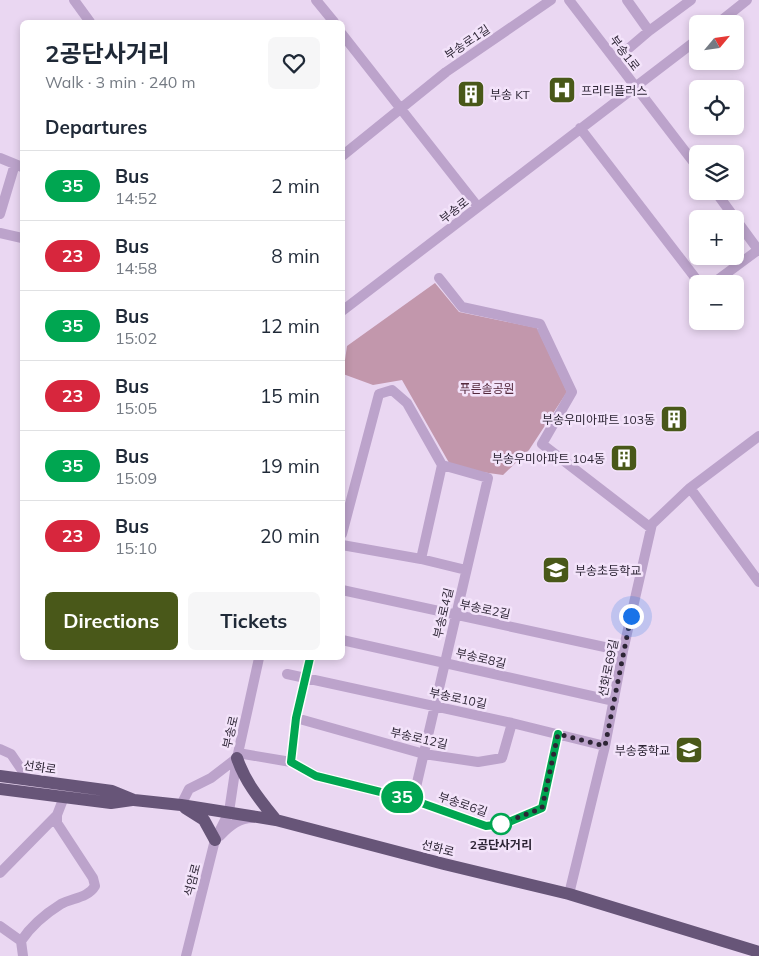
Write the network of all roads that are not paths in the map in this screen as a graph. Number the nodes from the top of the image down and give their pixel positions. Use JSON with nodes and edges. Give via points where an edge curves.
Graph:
{"nodes":[{"id":1,"x":74,"y":0,"type":"edge"},
{"id":2,"x":316,"y":0,"type":"edge"},
{"id":3,"x":552,"y":0,"type":"edge"},
{"id":4,"x":569,"y":0,"type":"edge"},
{"id":5,"x":627,"y":0,"type":"edge"},
{"id":6,"x":691,"y":0,"type":"edge"},
{"id":7,"x":747,"y":0,"type":"edge"},
{"id":8,"x":728,"y":15,"type":"edge"},
{"id":9,"x":89,"y":20,"type":"edge"},
{"id":10,"x":332,"y":20,"type":"edge"},
{"id":11,"x":649,"y":31,"type":"junction"},
{"id":12,"x":345,"y":38,"type":"edge"},
{"id":13,"x":689,"y":46,"type":"edge"},
{"id":14,"x":615,"y":60,"type":"junction"},
{"id":15,"x":635,"y":88,"type":"junction"},
{"id":16,"x":401,"y":110,"type":"junction"},
{"id":17,"x":580,"y":128,"type":"junction"},
{"id":18,"x":345,"y":154,"type":"edge"},
{"id":19,"x":689,"y":157,"type":"edge"},
{"id":20,"x":0,"y":158,"type":"edge"},
{"id":21,"x":19,"y":166,"type":"edge"},
{"id":22,"x":721,"y":200,"type":"edge"},
{"id":23,"x":478,"y":207,"type":"junction"},
{"id":24,"x":0,"y":214,"type":"edge"},
{"id":25,"x":0,"y":232,"type":"edge"},
{"id":26,"x":20,"y":237,"type":"edge"},
{"id":27,"x":759,"y":250,"type":"edge"},
{"id":28,"x":693,"y":275,"type":"edge"},
{"id":29,"x":724,"y":275,"type":"edge"},
{"id":30,"x":439,"y":278,"type":"dead end"},
{"id":31,"x":345,"y":309,"type":"edge"},
{"id":32,"x":759,"y":436,"type":"edge"},
{"id":33,"x":442,"y":465,"type":"junction"},
{"id":34,"x":690,"y":488,"type":"junction"},
{"id":35,"x":345,"y":523,"type":"edge"},
{"id":36,"x":651,"y":528,"type":"junction"},
{"id":37,"x":345,"y":547,"type":"edge"},
{"id":38,"x":421,"y":560,"type":"junction"},
{"id":39,"x":466,"y":570,"type":"junction"},
{"id":40,"x":759,"y":582,"type":"edge"},
{"id":41,"x":345,"y":591,"type":"edge"},
{"id":42,"x":455,"y":616,"type":"junction"},
{"id":43,"x":345,"y":641,"type":"edge"},
{"id":44,"x":623,"y":651,"type":"junction"},
{"id":45,"x":259,"y":660,"type":"edge"},
{"id":46,"x":310,"y":660,"type":"edge"},
{"id":47,"x":446,"y":663,"type":"junction"},
{"id":48,"x":286,"y":674,"type":"dead end"},
{"id":49,"x":305,"y":678,"type":"junction"},
{"id":50,"x":614,"y":701,"type":"junction"},
{"id":51,"x":435,"y":706,"type":"junction"},
{"id":52,"x":296,"y":718,"type":"junction"},
{"id":53,"x":512,"y":723,"type":"junction"},
{"id":54,"x":558,"y":734,"type":"junction"},
{"id":55,"x":605,"y":746,"type":"junction"},
{"id":56,"x":0,"y":749,"type":"edge"},
{"id":57,"x":424,"y":754,"type":"junction"},
{"id":58,"x":237,"y":755,"type":"junction"},
{"id":59,"x":291,"y":762,"type":"junction"},
{"id":60,"x":0,"y":776,"type":"edge"},
{"id":61,"x":28,"y":779,"type":"junction"},
{"id":62,"x":0,"y":789,"type":"edge"},
{"id":63,"x":64,"y":797,"type":"junction"},
{"id":64,"x":134,"y":800,"type":"junction"},
{"id":65,"x":413,"y":800,"type":"junction"},
{"id":66,"x":181,"y":805,"type":"junction"},
{"id":67,"x":229,"y":812,"type":"junction"},
{"id":68,"x":57,"y":815,"type":"junction"},
{"id":69,"x":276,"y":820,"type":"junction"},
{"id":70,"x":216,"y":840,"type":"junction"},
{"id":71,"x":0,"y":873,"type":"edge"},
{"id":72,"x":568,"y":894,"type":"junction"},
{"id":73,"x":0,"y":926,"type":"edge"},
{"id":74,"x":20,"y":941,"type":"junction"},
{"id":75,"x":759,"y":952,"type":"edge"},
{"id":76,"x":22,"y":956,"type":"edge"},
{"id":77,"x":186,"y":956,"type":"edge"}],
"edges":[{"from":1,"to":9,"type":"street"},
{"from":2,"to":10,"type":"street"},
{"from":3,"to":16,"type":"street","name":"부송로1길","via":[[446,72]]},
{"from":4,"to":14,"type":"street","name":"부송1로"},
{"from":5,"to":11,"type":"street"},
{"from":6,"to":11,"type":"street"},
{"from":7,"to":8,"type":"street"},
{"from":11,"to":14,"type":"street"},
{"from":12,"to":16,"type":"street"},
{"from":13,"to":15,"type":"street","name":"부송로"},
{"from":14,"to":15,"type":"street","name":"부송1로"},
{"from":15,"to":17,"type":"street","name":"부송로"},
{"from":15,"to":19,"type":"street","name":"부송1로"},
{"from":16,"to":18,"type":"street","name":"부송로1길"},
{"from":16,"to":23,"type":"street"},
{"from":17,"to":23,"type":"street","name":"부송로"},
{"from":17,"to":28,"type":"street"},
{"from":20,"to":21,"type":"street"},
{"from":21,"to":24,"type":"street"},
{"from":22,"to":27,"type":"street"},
{"from":23,"to":31,"type":"street","name":"부송로"},
{"from":25,"to":26,"type":"street"},
{"from":27,"to":29,"type":"street"},
{"from":30,"to":36,"type":"street","via":[[462,307],[540,324],[572,392],[542,444]]},
{"from":32,"to":34,"type":"street","name":"선화로69길"},
{"from":33,"to":35,"type":"street","via":[[407,403],[392,390],[379,394]]},
{"from":33,"to":38,"type":"street"},
{"from":33,"to":39,"type":"street","name":"부송로4길","via":[[488,478]]},
{"from":34,"to":36,"type":"street","name":"선화로69길"},
{"from":34,"to":40,"type":"street"},
{"from":36,"to":44,"type":"street","name":"선화로69길"},
{"from":37,"to":38,"type":"street"},
{"from":38,"to":39,"type":"street"},
{"from":39,"to":42,"type":"street","name":"부송로4길"},
{"from":41,"to":42,"type":"street","name":"부송로2길"},
{"from":42,"to":44,"type":"street","name":"부송로2길"},
{"from":42,"to":47,"type":"street","name":"부송로4길"},
{"from":43,"to":47,"type":"street","name":"부송로8길"},
{"from":44,"to":50,"type":"street","name":"선화로69길"},
{"from":45,"to":58,"type":"street","name":"부송로"},
{"from":46,"to":49,"type":"street"},
{"from":47,"to":50,"type":"street","name":"부송로8길"},
{"from":47,"to":51,"type":"street","name":"부송로4길"},
{"from":48,"to":49,"type":"street","name":"부송로10길"},
{"from":49,"to":51,"type":"street","name":"부송로10길"},
{"from":49,"to":52,"type":"street"},
{"from":50,"to":55,"type":"street","name":"선화로69길"},
{"from":51,"to":53,"type":"street","name":"부송로10길"},
{"from":51,"to":57,"type":"street","name":"부송로4길"},
{"from":52,"to":57,"type":"street","name":"부송로12길"},
{"from":52,"to":59,"type":"street"},
{"from":53,"to":54,"type":"street","name":"부송로10길"},
{"from":53,"to":57,"type":"street","name":"부송로12길","via":[[502,758],[478,762]]},
{"from":54,"to":55,"type":"street","name":"부송로10길"},
{"from":54,"to":65,"type":"street","name":"부송로6길","via":[[542,808],[504,824],[486,826]]},
{"from":55,"to":72,"type":"street","name":"선화로69길"},
{"from":56,"to":61,"type":"street","via":[[11,754]]},
{"from":57,"to":65,"type":"street","name":"부송로4길"},
{"from":58,"to":59,"type":"street","name":"부송로6길"},
{"from":58,"to":66,"type":"street","via":[[211,778],[189,789]]},
{"from":58,"to":67,"type":"street","name":"부송로"},
{"from":58,"to":69,"type":"main road","via":[[250,788]]},
{"from":59,"to":65,"type":"street","name":"부송로6길","via":[[316,776]]},
{"from":60,"to":61,"type":"main road","name":"선화로"},
{"from":61,"to":64,"type":"main road","name":"선화로","via":[[112,791]]},
{"from":62,"to":63,"type":"main road","name":"선화로"},
{"from":63,"to":64,"type":"main road","name":"선화로","via":[[111,803]]},
{"from":63,"to":68,"type":"street"},
{"from":64,"to":66,"type":"main road","name":"선화로"},
{"from":66,"to":67,"type":"main road","name":"선화로"},
{"from":66,"to":70,"type":"main road","via":[[204,820]]},
{"from":67,"to":69,"type":"main road","name":"선화로"},
{"from":67,"to":70,"type":"street","name":"석암로"},
{"from":68,"to":71,"type":"street"},
{"from":68,"to":74,"type":"street","via":[[60,829],[95,886],[92,891],[62,904],[34,924]]},
{"from":69,"to":70,"type":"street","via":[[249,817],[230,826]]},
{"from":69,"to":72,"type":"main road","name":"선화로"},
{"from":70,"to":77,"type":"street","name":"석암로"},
{"from":72,"to":75,"type":"main road","name":"선화로"},
{"from":73,"to":74,"type":"street"},
{"from":74,"to":76,"type":"street"}]}
